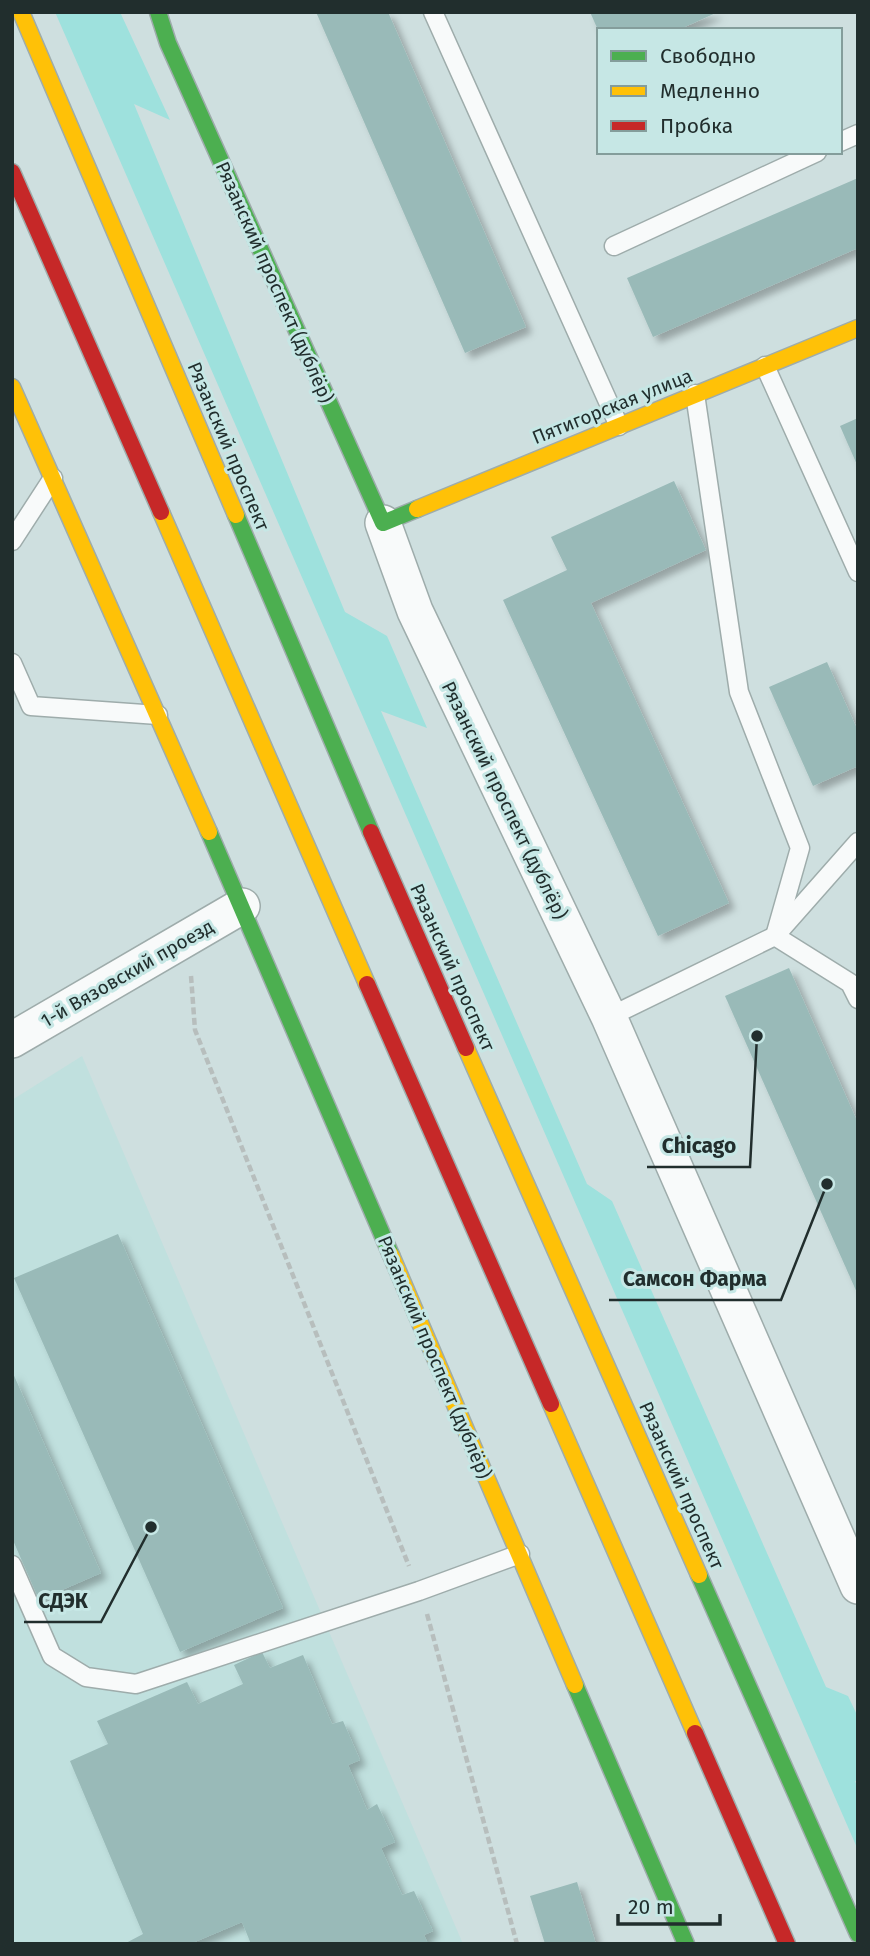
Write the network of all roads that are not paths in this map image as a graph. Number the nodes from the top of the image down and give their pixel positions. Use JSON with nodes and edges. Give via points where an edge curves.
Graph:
{"nodes":[{"id":1,"x":21,"y":12,"type":"edge"},
{"id":2,"x":149,"y":12,"type":"edge"},
{"id":3,"x":158,"y":12,"type":"edge"},
{"id":4,"x":433,"y":12,"type":"edge"},
{"id":5,"x":169,"y":43,"type":"junction"},
{"id":6,"x":858,"y":134,"type":"edge"},
{"id":7,"x":842,"y":141,"type":"edge"},
{"id":8,"x":813,"y":154,"type":"edge"},
{"id":9,"x":12,"y":172,"type":"edge"},
{"id":10,"x":12,"y":187,"type":"edge"},
{"id":11,"x":29,"y":210,"type":"junction"},
{"id":12,"x":614,"y":246,"type":"dead end"},
{"id":13,"x":858,"y":328,"type":"edge"},
{"id":14,"x":765,"y":366,"type":"junction"},
{"id":15,"x":12,"y":387,"type":"edge"},
{"id":16,"x":695,"y":394,"type":"junction"},
{"id":17,"x":619,"y":426,"type":"junction"},
{"id":18,"x":53,"y":478,"type":"junction"},
{"id":19,"x":383,"y":523,"type":"junction"},
{"id":20,"x":12,"y":541,"type":"edge"},
{"id":21,"x":858,"y":572,"type":"edge"},
{"id":22,"x":12,"y":663,"type":"edge"},
{"id":23,"x":158,"y":715,"type":"junction"},
{"id":24,"x":858,"y":842,"type":"edge"},
{"id":25,"x":242,"y":906,"type":"junction"},
{"id":26,"x":775,"y":936,"type":"junction"},
{"id":27,"x":858,"y":999,"type":"edge"},
{"id":28,"x":610,"y":1017,"type":"junction"},
{"id":29,"x":12,"y":1040,"type":"edge"},
{"id":30,"x":848,"y":1535,"type":"edge"},
{"id":31,"x":520,"y":1554,"type":"junction"},
{"id":32,"x":12,"y":1565,"type":"edge"},
{"id":33,"x":858,"y":1586,"type":"edge"},
{"id":34,"x":858,"y":1934,"type":"edge"},
{"id":35,"x":686,"y":1944,"type":"edge"},
{"id":36,"x":787,"y":1944,"type":"edge"}],
"edges":[{"from":1,"to":34,"type":"main road","name":"Рязанский проспект","via":[[379,851]]},
{"from":2,"to":5,"type":"main road"},
{"from":3,"to":5,"type":"main road","name":"Рязанский проспект (дублёр)"},
{"from":4,"to":17,"type":"lane"},
{"from":5,"to":19,"type":"main road","name":"Рязанский проспект (дублёр)"},
{"from":6,"to":7,"type":"lane"},
{"from":8,"to":12,"type":"lane"},
{"from":9,"to":11,"type":"main road"},
{"from":10,"to":11,"type":"main road"},
{"from":11,"to":36,"type":"main road"},
{"from":13,"to":14,"type":"main road","name":"Пятигорская улица"},
{"from":14,"to":16,"type":"main road","name":"Пятигорская улица"},
{"from":14,"to":21,"type":"lane"},
{"from":15,"to":18,"type":"main road","name":"Рязанский проспект (дублёр)"},
{"from":16,"to":17,"type":"main road","name":"Пятигорская улица"},
{"from":16,"to":26,"type":"lane","via":[[739,692],[800,848]]},
{"from":17,"to":19,"type":"main road","name":"Пятигорская улица"},
{"from":18,"to":20,"type":"lane"},
{"from":18,"to":23,"type":"main road","name":"Рязанский проспект (дублёр)"},
{"from":19,"to":28,"type":"street","name":"Рязанский проспект (дублёр)","via":[[415,611]]},
{"from":22,"to":23,"type":"lane","via":[[31,706]]},
{"from":23,"to":25,"type":"main road","name":"Рязанский проспект (дублёр)"},
{"from":24,"to":26,"type":"lane"},
{"from":25,"to":29,"type":"street","name":"1-й Вязовский проезд"},
{"from":25,"to":31,"type":"main road","name":"Рязанский проспект (дублёр)"},
{"from":26,"to":27,"type":"lane","via":[[850,983]]},
{"from":26,"to":28,"type":"lane"},
{"from":28,"to":30,"type":"street","name":"Рязанский проспект (дублёр)"},
{"from":30,"to":33,"type":"street","name":"Рязанский проспект (дублёр)"},
{"from":31,"to":32,"type":"lane","via":[[136,1684],[86,1677],[52,1656]]},
{"from":31,"to":35,"type":"main road","name":"Рязанский проспект (дублёр)"}]}
